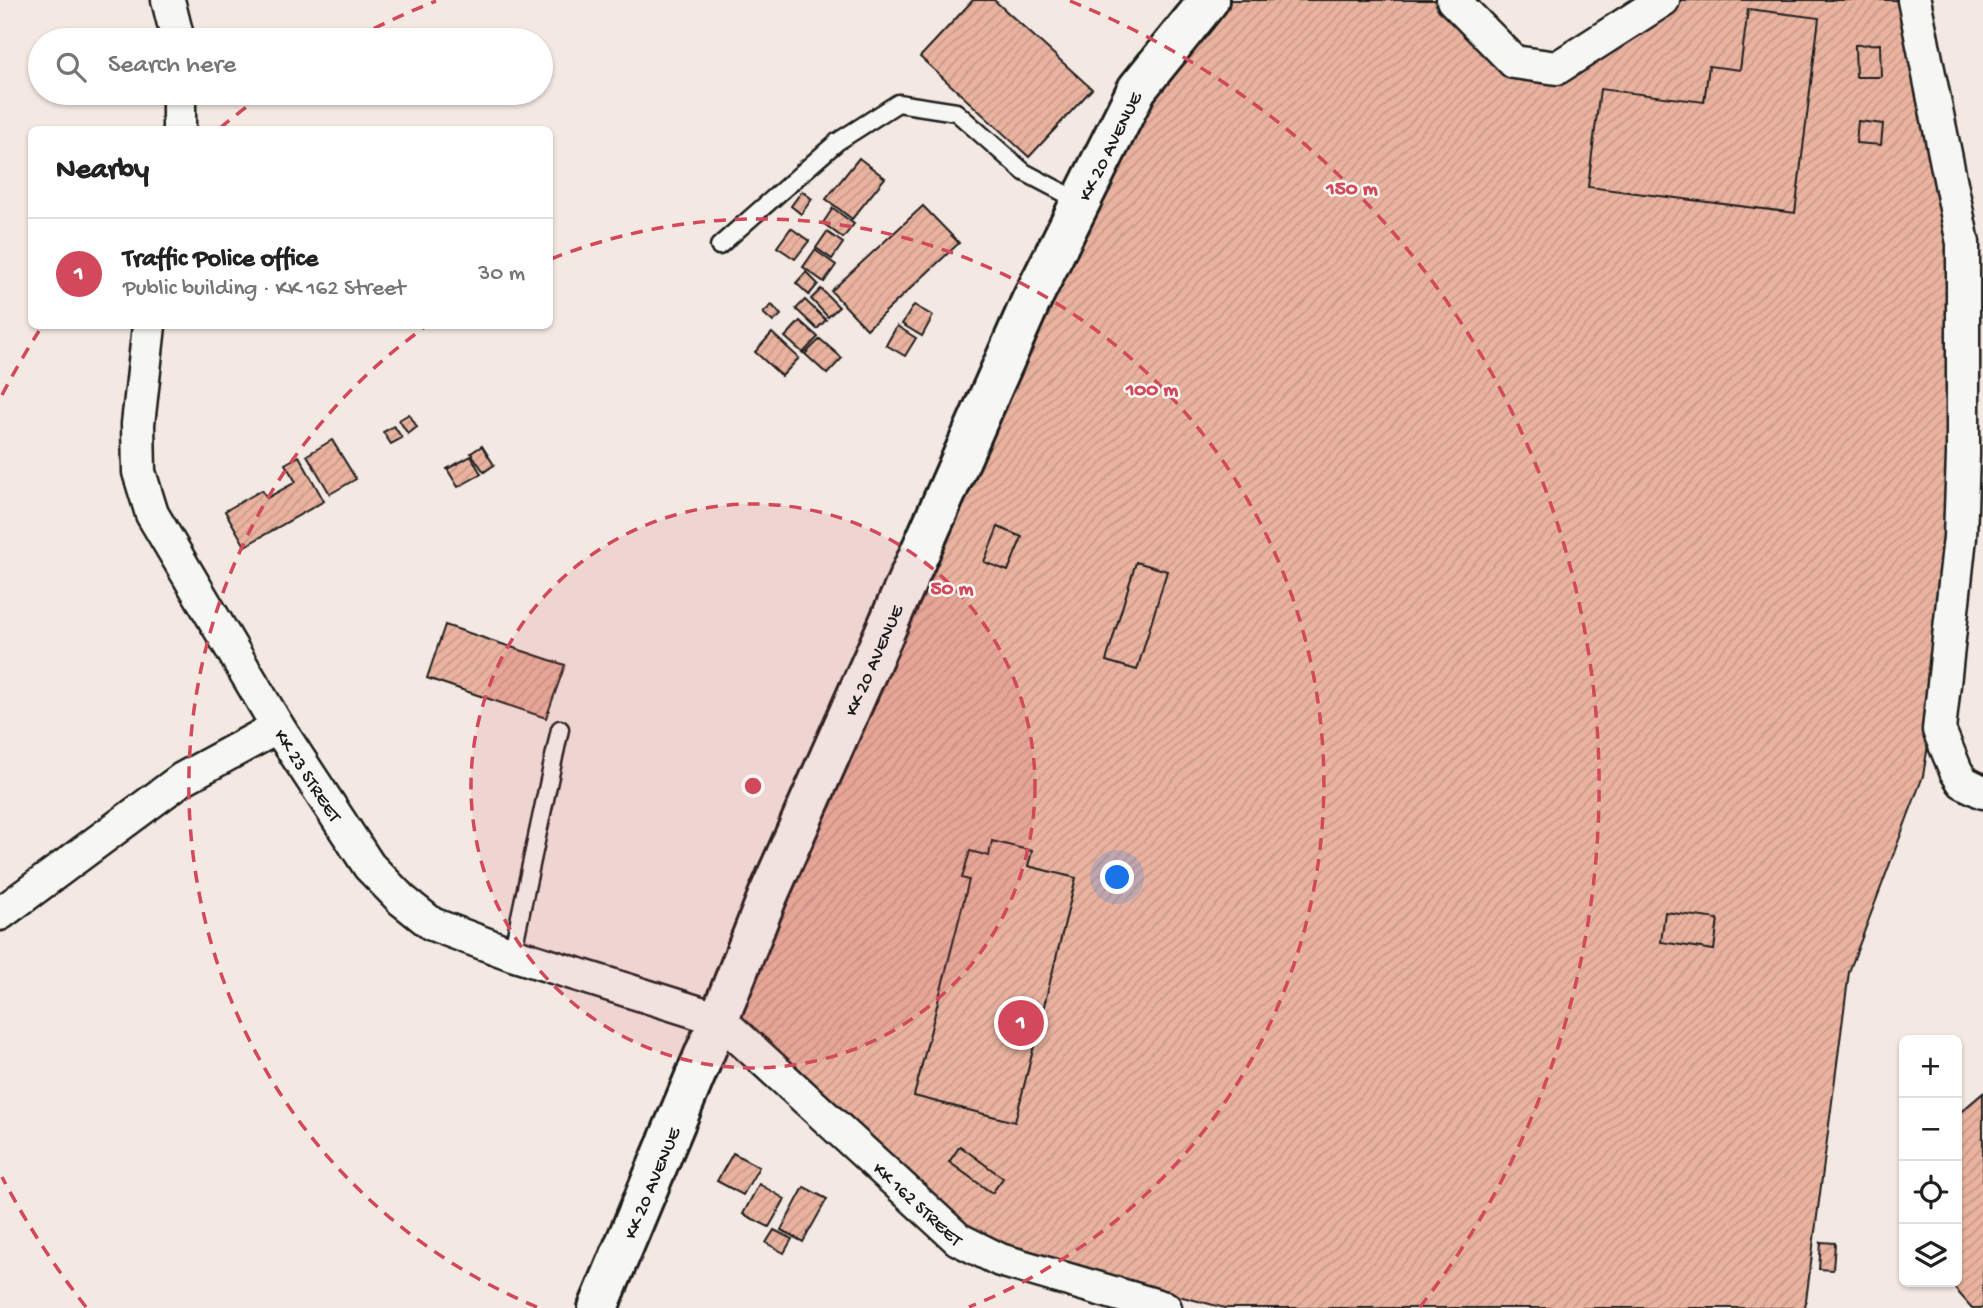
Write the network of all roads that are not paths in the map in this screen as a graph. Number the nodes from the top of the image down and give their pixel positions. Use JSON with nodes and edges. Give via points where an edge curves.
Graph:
{"nodes":[{"id":1,"x":169,"y":0,"type":"edge"},
{"id":2,"x":1209,"y":0,"type":"edge"},
{"id":3,"x":1453,"y":0,"type":"edge"},
{"id":4,"x":1663,"y":0,"type":"edge"},
{"id":5,"x":1914,"y":0,"type":"edge"},
{"id":6,"x":175,"y":28,"type":"edge"},
{"id":7,"x":179,"y":105,"type":"edge"},
{"id":8,"x":178,"y":126,"type":"edge"},
{"id":9,"x":1081,"y":202,"type":"junction"},
{"id":10,"x":1973,"y":240,"type":"edge"},
{"id":11,"x":719,"y":246,"type":"dead end"},
{"id":12,"x":149,"y":329,"type":"edge"},
{"id":13,"x":278,"y":727,"type":"junction"},
{"id":14,"x":560,"y":729,"type":"dead end"},
{"id":15,"x":1983,"y":792,"type":"edge"},
{"id":16,"x":0,"y":914,"type":"edge"},
{"id":17,"x":512,"y":954,"type":"junction"},
{"id":18,"x":719,"y":1019,"type":"junction"},
{"id":19,"x":598,"y":1308,"type":"edge"},
{"id":20,"x":1165,"y":1308,"type":"edge"}],
"edges":[{"from":1,"to":6,"type":"street"},
{"from":2,"to":9,"type":"main road","name":"KK 20 AVENUE","via":[[1137,89]]},
{"from":3,"to":4,"type":"street","via":[[1514,62],[1557,68]]},
{"from":5,"to":10,"type":"street"},
{"from":7,"to":8,"type":"street"},
{"from":9,"to":11,"type":"lane","via":[[1024,172],[956,112],[898,103],[837,142]]},
{"from":9,"to":18,"type":"main road","name":"KK 20 AVENUE","via":[[1031,301],[766,898]]},
{"from":10,"to":15,"type":"street","via":[[1960,537],[1939,730],[1963,782]]},
{"from":12,"to":13,"type":"street","name":"KK 23 STREET","via":[[138,424],[139,472],[152,514]]},
{"from":13,"to":16,"type":"street","via":[[182,779]]},
{"from":13,"to":17,"type":"street","name":"KK 23 STREET","via":[[369,866],[402,900],[432,924]]},
{"from":14,"to":17,"type":"lane"},
{"from":17,"to":18,"type":"street","name":"KK 23 STREET"},
{"from":18,"to":19,"type":"main road","name":"KK 20 AVENUE"},
{"from":18,"to":20,"type":"street","name":"KK 162 STREET","via":[[958,1239],[1000,1259]]}]}
